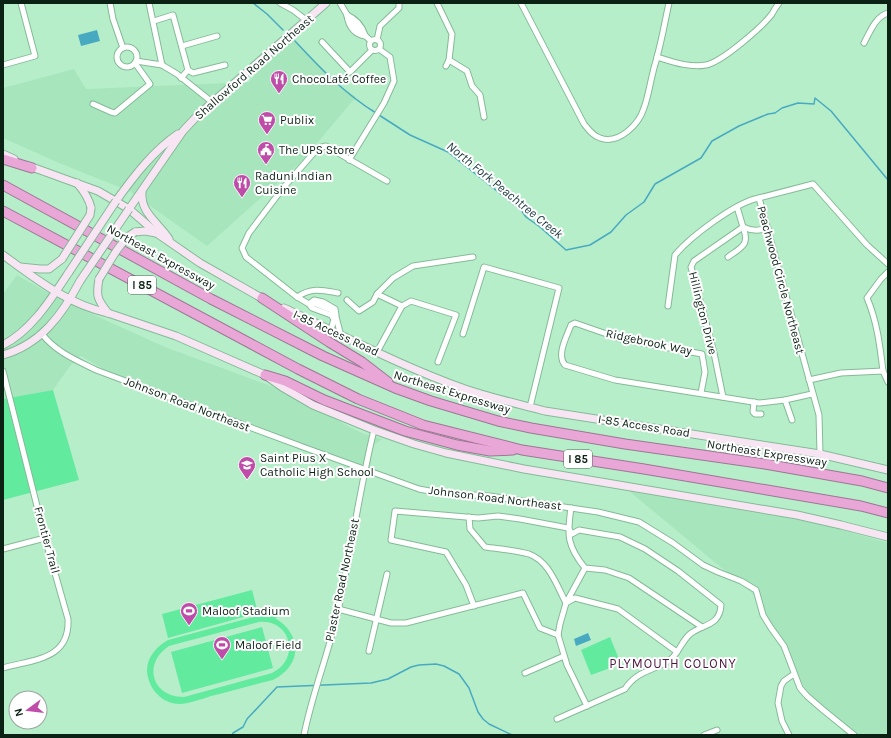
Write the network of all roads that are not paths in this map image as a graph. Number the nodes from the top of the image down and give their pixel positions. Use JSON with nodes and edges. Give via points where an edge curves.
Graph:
{"nodes":[{"id":1,"x":21,"y":3,"type":"edge"},
{"id":2,"x":110,"y":3,"type":"edge"},
{"id":3,"x":149,"y":3,"type":"edge"},
{"id":4,"x":280,"y":3,"type":"edge"},
{"id":5,"x":326,"y":3,"type":"edge"},
{"id":6,"x":340,"y":3,"type":"edge"},
{"id":7,"x":398,"y":3,"type":"edge"},
{"id":8,"x":437,"y":3,"type":"edge"},
{"id":9,"x":521,"y":3,"type":"edge"},
{"id":10,"x":669,"y":3,"type":"edge"},
{"id":11,"x":778,"y":3,"type":"edge"},
{"id":12,"x":888,"y":13,"type":"edge"},
{"id":13,"x":306,"y":20,"type":"junction"},
{"id":14,"x":154,"y":21,"type":"junction"},
{"id":15,"x":218,"y":36,"type":"dead end"},
{"id":16,"x":377,"y":40,"type":"junction"},
{"id":17,"x":371,"y":41,"type":"junction"},
{"id":18,"x":322,"y":42,"type":"dead end"},
{"id":19,"x":864,"y":43,"type":"dead end"},
{"id":20,"x":182,"y":46,"type":"junction"},
{"id":21,"x":123,"y":48,"type":"junction"},
{"id":22,"x":379,"y":49,"type":"junction"},
{"id":23,"x":372,"y":50,"type":"junction"},
{"id":24,"x":658,"y":57,"type":"junction"},
{"id":25,"x":449,"y":60,"type":"junction"},
{"id":26,"x":135,"y":62,"type":"junction"},
{"id":27,"x":3,"y":65,"type":"edge"},
{"id":28,"x":162,"y":65,"type":"junction"},
{"id":29,"x":225,"y":65,"type":"dead end"},
{"id":30,"x":446,"y":66,"type":"dead end"},
{"id":31,"x":188,"y":70,"type":"junction"},
{"id":32,"x":181,"y":78,"type":"junction"},
{"id":33,"x":212,"y":102,"type":"junction"},
{"id":34,"x":93,"y":104,"type":"dead end"},
{"id":35,"x":484,"y":117,"type":"dead end"},
{"id":36,"x":183,"y":131,"type":"junction"},
{"id":37,"x":3,"y":154,"type":"edge"},
{"id":38,"x":3,"y":159,"type":"edge"},
{"id":39,"x":349,"y":160,"type":"junction"},
{"id":40,"x":32,"y":168,"type":"junction"},
{"id":41,"x":387,"y":181,"type":"dead end"},
{"id":42,"x":77,"y":183,"type":"junction"},
{"id":43,"x":3,"y":185,"type":"edge"},
{"id":44,"x":142,"y":192,"type":"junction"},
{"id":45,"x":759,"y":198,"type":"junction"},
{"id":46,"x":116,"y":201,"type":"junction"},
{"id":47,"x":737,"y":207,"type":"junction"},
{"id":48,"x":129,"y":209,"type":"junction"},
{"id":49,"x":3,"y":211,"type":"edge"},
{"id":50,"x":743,"y":226,"type":"junction"},
{"id":51,"x":768,"y":228,"type":"junction"},
{"id":52,"x":158,"y":234,"type":"junction"},
{"id":53,"x":171,"y":242,"type":"junction"},
{"id":54,"x":3,"y":255,"type":"edge"},
{"id":55,"x":473,"y":257,"type":"dead end"},
{"id":56,"x":728,"y":258,"type":"dead end"},
{"id":57,"x":888,"y":264,"type":"edge"},
{"id":58,"x":18,"y":266,"type":"junction"},
{"id":59,"x":888,"y":272,"type":"edge"},
{"id":60,"x":55,"y":293,"type":"junction"},
{"id":61,"x":338,"y":293,"type":"dead end"},
{"id":62,"x":377,"y":294,"type":"junction"},
{"id":63,"x":296,"y":297,"type":"junction"},
{"id":64,"x":262,"y":298,"type":"junction"},
{"id":65,"x":70,"y":300,"type":"junction"},
{"id":66,"x":346,"y":300,"type":"dead end"},
{"id":67,"x":321,"y":306,"type":"junction"},
{"id":68,"x":402,"y":306,"type":"junction"},
{"id":69,"x":668,"y":306,"type":"dead end"},
{"id":70,"x":108,"y":313,"type":"junction"},
{"id":71,"x":330,"y":330,"type":"junction"},
{"id":72,"x":42,"y":334,"type":"junction"},
{"id":73,"x":463,"y":334,"type":"dead end"},
{"id":74,"x":341,"y":336,"type":"junction"},
{"id":75,"x":3,"y":345,"type":"edge"},
{"id":76,"x":376,"y":352,"type":"junction"},
{"id":77,"x":3,"y":355,"type":"edge"},
{"id":78,"x":438,"y":362,"type":"dead end"},
{"id":79,"x":3,"y":371,"type":"edge"},
{"id":80,"x":883,"y":371,"type":"junction"},
{"id":81,"x":265,"y":376,"type":"junction"},
{"id":82,"x":809,"y":380,"type":"junction"},
{"id":83,"x":888,"y":382,"type":"edge"},
{"id":84,"x":395,"y":388,"type":"junction"},
{"id":85,"x":700,"y":393,"type":"junction"},
{"id":86,"x":812,"y":394,"type":"junction"},
{"id":87,"x":723,"y":397,"type":"junction"},
{"id":88,"x":785,"y":400,"type":"junction"},
{"id":89,"x":754,"y":402,"type":"junction"},
{"id":90,"x":530,"y":407,"type":"junction"},
{"id":91,"x":761,"y":414,"type":"dead end"},
{"id":92,"x":792,"y":420,"type":"dead end"},
{"id":93,"x":374,"y":430,"type":"junction"},
{"id":94,"x":522,"y":450,"type":"junction"},
{"id":95,"x":820,"y":454,"type":"junction"},
{"id":96,"x":364,"y":469,"type":"junction"},
{"id":97,"x":888,"y":470,"type":"edge"},
{"id":98,"x":888,"y":488,"type":"edge"},
{"id":99,"x":571,"y":508,"type":"junction"},
{"id":100,"x":888,"y":513,"type":"edge"},
{"id":101,"x":469,"y":517,"type":"junction"},
{"id":102,"x":568,"y":528,"type":"junction"},
{"id":103,"x":45,"y":538,"type":"junction"},
{"id":104,"x":888,"y":538,"type":"edge"},
{"id":105,"x":3,"y":549,"type":"edge"},
{"id":106,"x":585,"y":568,"type":"junction"},
{"id":107,"x":387,"y":574,"type":"dead end"},
{"id":108,"x":566,"y":603,"type":"junction"},
{"id":109,"x":474,"y":606,"type":"junction"},
{"id":110,"x":338,"y":609,"type":"junction"},
{"id":111,"x":377,"y":619,"type":"junction"},
{"id":112,"x":702,"y":627,"type":"junction"},
{"id":113,"x":558,"y":635,"type":"junction"},
{"id":114,"x":369,"y":651,"type":"dead end"},
{"id":115,"x":678,"y":652,"type":"junction"},
{"id":116,"x":564,"y":656,"type":"junction"},
{"id":117,"x":3,"y":668,"type":"edge"},
{"id":118,"x":525,"y":673,"type":"dead end"},
{"id":119,"x":794,"y":674,"type":"junction"},
{"id":120,"x":587,"y":706,"type":"junction"},
{"id":121,"x":557,"y":719,"type":"dead end"},
{"id":122,"x":717,"y":730,"type":"dead end"},
{"id":123,"x":304,"y":735,"type":"edge"},
{"id":124,"x":704,"y":735,"type":"edge"},
{"id":125,"x":789,"y":735,"type":"edge"},
{"id":126,"x":854,"y":735,"type":"edge"}],
"edges":[{"from":1,"to":27,"type":"street","via":[[35,56]]},
{"from":2,"to":21,"type":"street"},
{"from":3,"to":14,"type":"street"},
{"from":4,"to":13,"type":"street"},
{"from":5,"to":13,"type":"main road","name":"Shallowford Road Northeast"},
{"from":6,"to":17,"type":"street","via":[[346,15]]},
{"from":7,"to":16,"type":"street","via":[[399,8],[380,26]]},
{"from":8,"to":25,"type":"street","via":[[452,34]]},
{"from":9,"to":24,"type":"street","via":[[584,124],[600,139],[618,137],[630,130],[638,120],[644,108]]},
{"from":10,"to":24,"type":"street"},
{"from":11,"to":24,"type":"street","via":[[762,25],[716,61],[694,66]]},
{"from":12,"to":19,"type":"street","via":[[877,20]]},
{"from":13,"to":33,"type":"main road","name":"Shallowford Road Northeast"},
{"from":14,"to":20,"type":"street","via":[[173,15]]},
{"from":14,"to":28,"type":"street"},
{"from":15,"to":20,"type":"street"},
{"from":16,"to":17,"type":"street"},
{"from":16,"to":22,"type":"street","via":[[380,43]]},
{"from":17,"to":23,"type":"street","via":[[369,46]]},
{"from":18,"to":23,"type":"street","via":[[350,72]]},
{"from":20,"to":31,"type":"street"},
{"from":21,"to":26,"type":"street","via":[[133,49],[136,55]]},
{"from":21,"to":26,"type":"street","via":[[117,56],[120,65],[129,67]]},
{"from":22,"to":23,"type":"street"},
{"from":22,"to":39,"type":"street","via":[[390,57],[394,81],[384,103]]},
{"from":25,"to":30,"type":"street"},
{"from":25,"to":35,"type":"street","via":[[467,71],[472,86],[480,95]]},
{"from":26,"to":28,"type":"street"},
{"from":26,"to":34,"type":"street","via":[[150,84],[115,113]]},
{"from":28,"to":32,"type":"street"},
{"from":29,"to":31,"type":"street","via":[[193,73]]},
{"from":31,"to":32,"type":"street"},
{"from":32,"to":33,"type":"street"},
{"from":33,"to":36,"type":"main road","name":"Shallowford Road Northeast"},
{"from":36,"to":44,"type":"main road","name":"Shallowford Road Northeast"},
{"from":36,"to":46,"type":"main road","name":"Shallowford Road Northeast","via":[[155,154]]},
{"from":37,"to":40,"type":"main road","name":"I-85 Access Road"},
{"from":38,"to":40,"type":"highway"},
{"from":39,"to":41,"type":"street"},
{"from":39,"to":63,"type":"street","via":[[326,146],[318,148],[283,188],[246,238],[242,248],[246,256]]},
{"from":40,"to":42,"type":"main road","name":"I-85 Access Road"},
{"from":42,"to":46,"type":"main road","name":"I-85 Access Road"},
{"from":42,"to":58,"type":"main road","bridge":true,"via":[[89,200],[90,215],[62,259],[49,269]]},
{"from":43,"to":84,"type":"highway","name":"Northeast Expressway","number":"I 85","via":[[211,299],[336,362]]},
{"from":44,"to":48,"type":"main road","name":"Shallowford Road Northeast"},
{"from":44,"to":53,"type":"main road","via":[[142,203],[146,212]]},
{"from":45,"to":47,"type":"street","name":"Hillington Drive"},
{"from":45,"to":51,"type":"street","name":"Peachwood Circle Northeast"},
{"from":45,"to":57,"type":"street","name":"Peachwood Circle Northeast","via":[[813,184],[867,245]]},
{"from":46,"to":48,"type":"main road","name":"I-85 Access Road"},
{"from":46,"to":60,"type":"main road","name":"Shallowford Road Northeast","bridge":true},
{"from":47,"to":50,"type":"street"},
{"from":47,"to":69,"type":"street","name":"Hillington Drive","via":[[720,217],[675,255]]},
{"from":48,"to":52,"type":"main road","name":"I-85 Access Road"},
{"from":48,"to":65,"type":"main road","name":"Shallowford Road Northeast","bridge":true},
{"from":49,"to":94,"type":"highway","number":"I 85","via":[[358,399],[423,425]]},
{"from":50,"to":51,"type":"street","via":[[751,230]]},
{"from":50,"to":56,"type":"street","via":[[747,236],[744,246]]},
{"from":50,"to":87,"type":"street","name":"Hillington Drive","via":[[694,261],[691,267]]},
{"from":51,"to":82,"type":"street","name":"Peachwood Circle Northeast"},
{"from":52,"to":53,"type":"main road","name":"I-85 Access Road"},
{"from":52,"to":70,"type":"main road","bridge":true,"via":[[145,231],[129,235],[99,278],[96,294]]},
{"from":53,"to":64,"type":"main road","name":"I-85 Access Road","via":[[200,263]]},
{"from":54,"to":58,"type":"main road"},
{"from":55,"to":62,"type":"street","via":[[413,266],[393,278]]},
{"from":58,"to":60,"type":"main road"},
{"from":59,"to":80,"type":"street","via":[[867,298],[879,339]]},
{"from":60,"to":65,"type":"main road"},
{"from":60,"to":75,"type":"main road","name":"Shallowford Road Northeast","via":[[34,321]]},
{"from":61,"to":63,"type":"street","via":[[317,289]]},
{"from":62,"to":66,"type":"street","via":[[373,302],[359,311]]},
{"from":62,"to":68,"type":"street"},
{"from":63,"to":67,"type":"street","via":[[309,304]]},
{"from":64,"to":71,"type":"main road","name":"I-85 Access Road"},
{"from":64,"to":84,"type":"highway","via":[[362,362]]},
{"from":65,"to":70,"type":"main road"},
{"from":65,"to":72,"type":"main road","name":"Shallowford Road Northeast"},
{"from":67,"to":71,"type":"street","via":[[334,319]]},
{"from":67,"to":74,"type":"street","via":[[331,310],[336,317]]},
{"from":68,"to":76,"type":"street"},
{"from":68,"to":78,"type":"street","via":[[411,300],[456,315]]},
{"from":70,"to":81,"type":"main road","via":[[176,336]]},
{"from":71,"to":74,"type":"main road","name":"I-85 Access Road"},
{"from":72,"to":77,"type":"main road","name":"Shallowford Road Northeast","via":[[19,350]]},
{"from":72,"to":96,"type":"street","name":"Johnson Road Northeast","via":[[49,343],[66,355],[96,370]]},
{"from":73,"to":90,"type":"street","via":[[484,267],[559,288]]},
{"from":74,"to":76,"type":"main road","name":"I-85 Access Road"},
{"from":76,"to":90,"type":"main road","name":"I-85 Access Road","via":[[467,390]]},
{"from":79,"to":103,"type":"street","name":"Frontier Trail"},
{"from":80,"to":82,"type":"street","via":[[841,373]]},
{"from":80,"to":83,"type":"street"},
{"from":81,"to":93,"type":"main road","via":[[313,405]]},
{"from":81,"to":94,"type":"highway","via":[[285,381],[324,400],[405,431],[490,452]]},
{"from":82,"to":86,"type":"street","name":"Peachwood Circle Northeast"},
{"from":84,"to":98,"type":"highway","name":"Northeast Expressway","number":"I 85","via":[[453,408],[531,428],[765,464]]},
{"from":85,"to":85,"type":"street","name":"Ridgebrook Way","via":[[615,380],[565,365],[562,361],[562,352],[572,325],[575,323],[621,338],[702,354],[705,372]]},
{"from":85,"to":87,"type":"street","name":"Ridgebrook Way"},
{"from":86,"to":88,"type":"street","name":"Ridgebrook Way"},
{"from":86,"to":95,"type":"street","name":"Peachwood Circle Northeast","via":[[819,415]]},
{"from":87,"to":89,"type":"street","name":"Ridgebrook Way"},
{"from":88,"to":89,"type":"street","name":"Ridgebrook Way"},
{"from":88,"to":92,"type":"street"},
{"from":89,"to":91,"type":"street","via":[[753,412]]},
{"from":90,"to":95,"type":"main road","name":"I-85 Access Road"},
{"from":93,"to":96,"type":"street","name":"Plaster Road Northeast"},
{"from":93,"to":104,"type":"main road","via":[[439,451],[479,460],[798,515]]},
{"from":94,"to":100,"type":"highway","number":"I 85","via":[[853,504]]},
{"from":95,"to":97,"type":"main road","name":"I-85 Access Road"},
{"from":96,"to":99,"type":"street","name":"Johnson Road Northeast","via":[[419,489],[440,493],[490,496]]},
{"from":96,"to":110,"type":"street","name":"Plaster Road Northeast"},
{"from":99,"to":102,"type":"street"},
{"from":99,"to":119,"type":"street","name":"Johnson Road Northeast","via":[[639,522],[668,539],[703,565],[756,590],[763,615],[784,646]]},
{"from":101,"to":102,"type":"street","via":[[498,516]]},
{"from":101,"to":108,"type":"street","via":[[470,529],[485,547],[530,554],[543,563]]},
{"from":101,"to":109,"type":"street","via":[[395,511],[392,540],[446,552],[466,585]]},
{"from":102,"to":106,"type":"street","via":[[569,540],[576,557]]},
{"from":102,"to":112,"type":"street","via":[[572,534],[579,530],[620,537],[645,549],[678,571],[721,605],[721,613],[713,622]]},
{"from":103,"to":105,"type":"street"},
{"from":103,"to":117,"type":"street","name":"Frontier Trail","via":[[68,619],[67,636],[58,650]]},
{"from":106,"to":108,"type":"street"},
{"from":106,"to":112,"type":"street","via":[[605,570],[629,578]]},
{"from":107,"to":111,"type":"street"},
{"from":108,"to":113,"type":"street"},
{"from":108,"to":115,"type":"street","via":[[575,598],[618,609]]},
{"from":109,"to":111,"type":"street","via":[[406,624]]},
{"from":109,"to":113,"type":"street","via":[[523,593],[540,628]]},
{"from":110,"to":111,"type":"street"},
{"from":110,"to":123,"type":"street","name":"Plaster Road Northeast"},
{"from":111,"to":114,"type":"street"},
{"from":112,"to":115,"type":"street","via":[[689,635]]},
{"from":113,"to":116,"type":"street"},
{"from":115,"to":120,"type":"street","via":[[631,680],[625,689]]},
{"from":116,"to":118,"type":"street"},
{"from":116,"to":120,"type":"street"},
{"from":119,"to":125,"type":"street","via":[[781,686],[778,703],[782,722]]},
{"from":119,"to":126,"type":"street","name":"Johnson Road Northeast","via":[[807,696]]},
{"from":120,"to":121,"type":"street"},
{"from":122,"to":124,"type":"street"}]}
